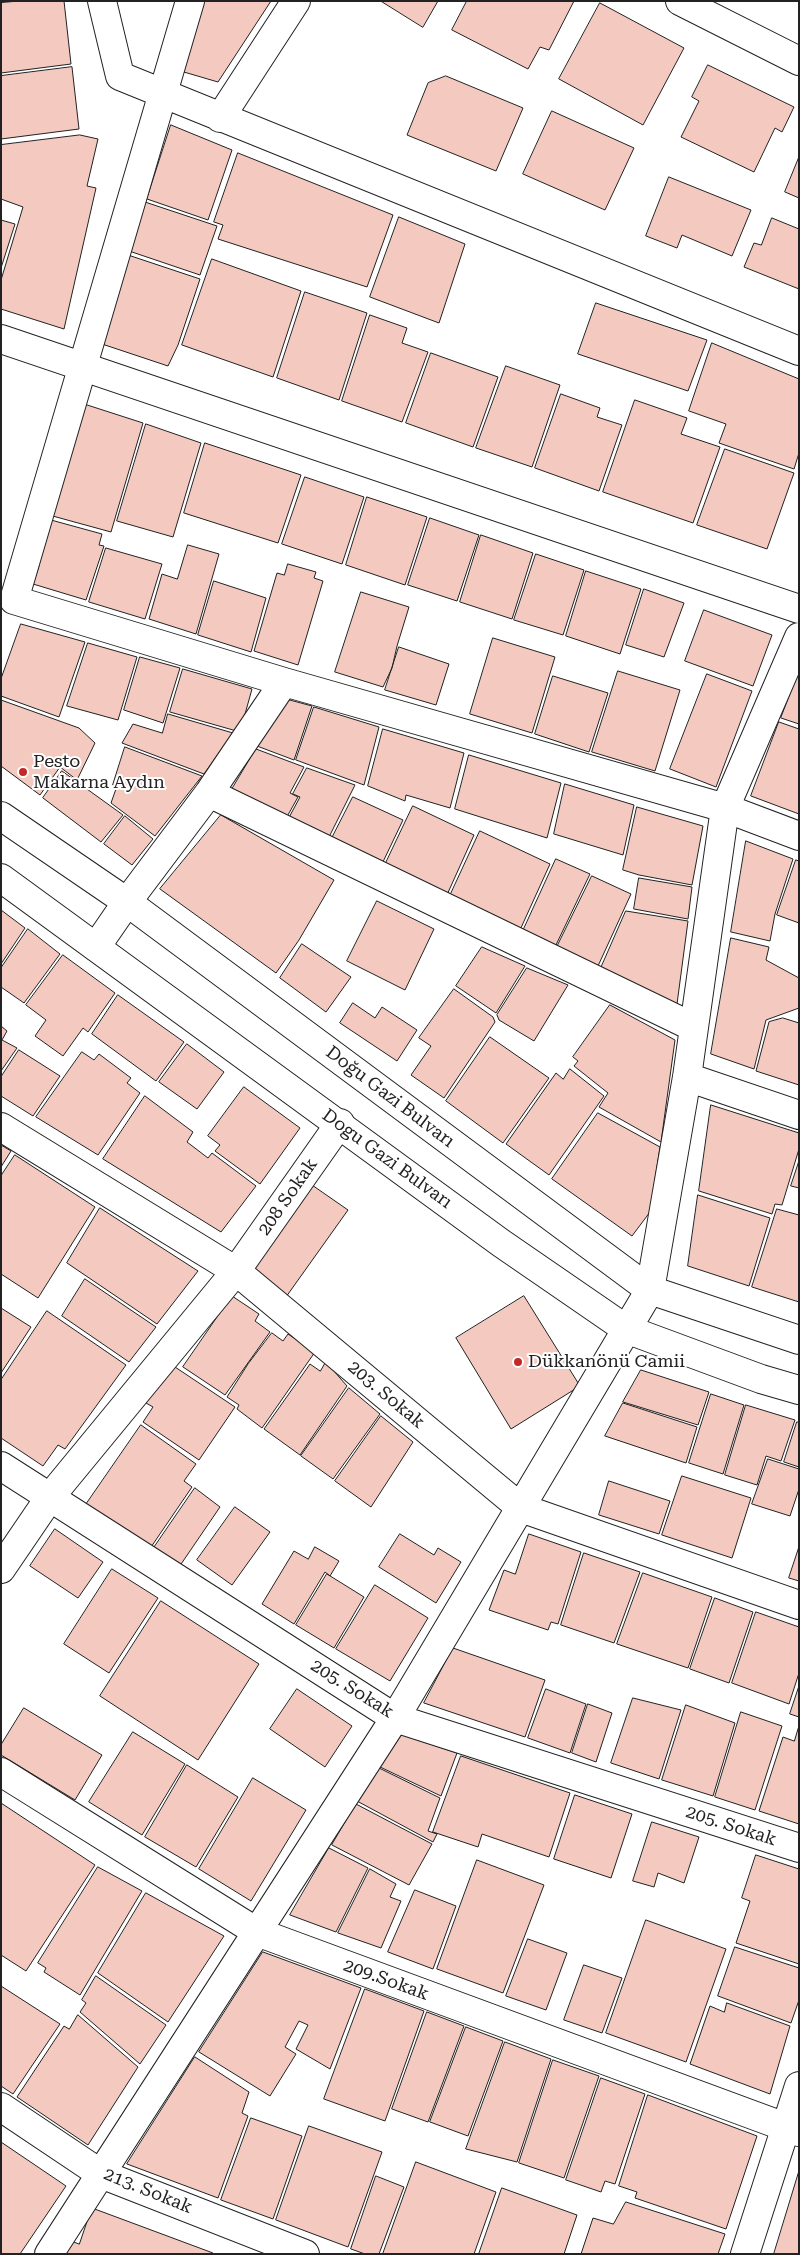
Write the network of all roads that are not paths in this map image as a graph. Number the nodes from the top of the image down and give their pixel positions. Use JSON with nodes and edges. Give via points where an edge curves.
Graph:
{"nodes":[{"id":1,"x":102,"y":1,"type":"edge"},
{"id":2,"x":190,"y":1,"type":"edge"},
{"id":3,"x":296,"y":1,"type":"edge"},
{"id":4,"x":680,"y":1,"type":"edge"},
{"id":5,"x":799,"y":61,"type":"edge"},
{"id":6,"x":162,"y":95,"type":"junction"},
{"id":7,"x":220,"y":118,"type":"junction"},
{"id":8,"x":1,"y":338,"type":"edge"},
{"id":9,"x":799,"y":351,"type":"edge"},
{"id":10,"x":84,"y":366,"type":"junction"},
{"id":11,"x":799,"y":610,"type":"edge"},
{"id":12,"x":799,"y":637,"type":"edge"},
{"id":13,"x":284,"y":682,"type":"junction"},
{"id":14,"x":209,"y":793,"type":"junction"},
{"id":15,"x":725,"y":808,"type":"junction"},
{"id":16,"x":1,"y":816,"type":"edge"},
{"id":17,"x":799,"y":836,"type":"edge"},
{"id":18,"x":1,"y":878,"type":"edge"},
{"id":19,"x":127,"y":902,"type":"junction"},
{"id":20,"x":96,"y":948,"type":"junction"},
{"id":21,"x":693,"y":1026,"type":"junction"},
{"id":22,"x":687,"y":1077,"type":"junction"},
{"id":23,"x":799,"y":1115,"type":"edge"},
{"id":24,"x":340,"y":1124,"type":"junction"},
{"id":25,"x":1,"y":1127,"type":"edge"},
{"id":26,"x":236,"y":1272,"type":"junction"},
{"id":27,"x":650,"y":1290,"type":"junction"},
{"id":28,"x":626,"y":1329,"type":"junction"},
{"id":29,"x":799,"y":1340,"type":"edge"},
{"id":30,"x":799,"y":1390,"type":"edge"},
{"id":31,"x":1,"y":1466,"type":"edge"},
{"id":32,"x":50,"y":1497,"type":"junction"},
{"id":33,"x":522,"y":1508,"type":"junction"},
{"id":34,"x":1,"y":1569,"type":"edge"},
{"id":35,"x":799,"y":1604,"type":"edge"},
{"id":36,"x":395,"y":1718,"type":"junction"},
{"id":37,"x":1,"y":1772,"type":"edge"},
{"id":38,"x":799,"y":1848,"type":"edge"},
{"id":39,"x":257,"y":1932,"type":"junction"},
{"id":40,"x":799,"y":2086,"type":"edge"},
{"id":41,"x":1,"y":2107,"type":"edge"},
{"id":42,"x":792,"y":2130,"type":"edge"},
{"id":43,"x":101,"y":2174,"type":"junction"},
{"id":44,"x":49,"y":2254,"type":"edge"},
{"id":45,"x":305,"y":2254,"type":"edge"},
{"id":46,"x":745,"y":2254,"type":"edge"}],
"edges":[{"from":1,"to":6,"type":"street","via":[[120,76]]},
{"from":2,"to":6,"type":"street"},
{"from":3,"to":7,"type":"street"},
{"from":4,"to":5,"type":"street"},
{"from":6,"to":7,"type":"street"},
{"from":6,"to":10,"type":"street"},
{"from":7,"to":9,"type":"street"},
{"from":8,"to":10,"type":"street"},
{"from":10,"to":11,"type":"street"},
{"from":10,"to":13,"type":"street","via":[[14,600]]},
{"from":12,"to":15,"type":"street"},
{"from":13,"to":14,"type":"street"},
{"from":13,"to":15,"type":"street"},
{"from":14,"to":19,"type":"street"},
{"from":14,"to":21,"type":"street"},
{"from":15,"to":17,"type":"street"},
{"from":15,"to":21,"type":"street"},
{"from":16,"to":19,"type":"street","name":"Doğu Gazi Bulvarı"},
{"from":18,"to":20,"type":"street","name":"Dogu Gazi Bulvarı"},
{"from":19,"to":20,"type":"street"},
{"from":19,"to":27,"type":"street","name":"Doğu Gazi Bulvarı"},
{"from":20,"to":24,"type":"street","name":"Dogu Gazi Bulvarı"},
{"from":21,"to":22,"type":"street"},
{"from":22,"to":23,"type":"street"},
{"from":22,"to":27,"type":"street"},
{"from":24,"to":26,"type":"street","name":"208 Sokak"},
{"from":24,"to":28,"type":"street","name":"Dogu Gazi Bulvarı"},
{"from":25,"to":26,"type":"street","name":"203. Sokak"},
{"from":26,"to":32,"type":"street","name":"208 Sokak"},
{"from":26,"to":33,"type":"street","name":"203. Sokak"},
{"from":27,"to":28,"type":"street"},
{"from":27,"to":29,"type":"street","name":"Doğu Gazi Bulvarı"},
{"from":28,"to":30,"type":"street","name":"Dogu Gazi Bulvarı","via":[[760,1379]]},
{"from":28,"to":33,"type":"street"},
{"from":31,"to":32,"type":"street","name":"205. Sokak"},
{"from":32,"to":34,"type":"street","name":"208 Sokak"},
{"from":32,"to":36,"type":"street","name":"205. Sokak"},
{"from":33,"to":35,"type":"street","name":"203. Sokak"},
{"from":33,"to":36,"type":"street"},
{"from":36,"to":38,"type":"street","name":"205. Sokak"},
{"from":36,"to":39,"type":"street"},
{"from":37,"to":39,"type":"street","name":"209.Sokak"},
{"from":39,"to":42,"type":"street","name":"209.Sokak"},
{"from":39,"to":43,"type":"street"},
{"from":40,"to":42,"type":"street"},
{"from":41,"to":43,"type":"street","name":"213. Sokak"},
{"from":42,"to":46,"type":"street"},
{"from":43,"to":44,"type":"street"},
{"from":43,"to":45,"type":"street","name":"213. Sokak"}]}
